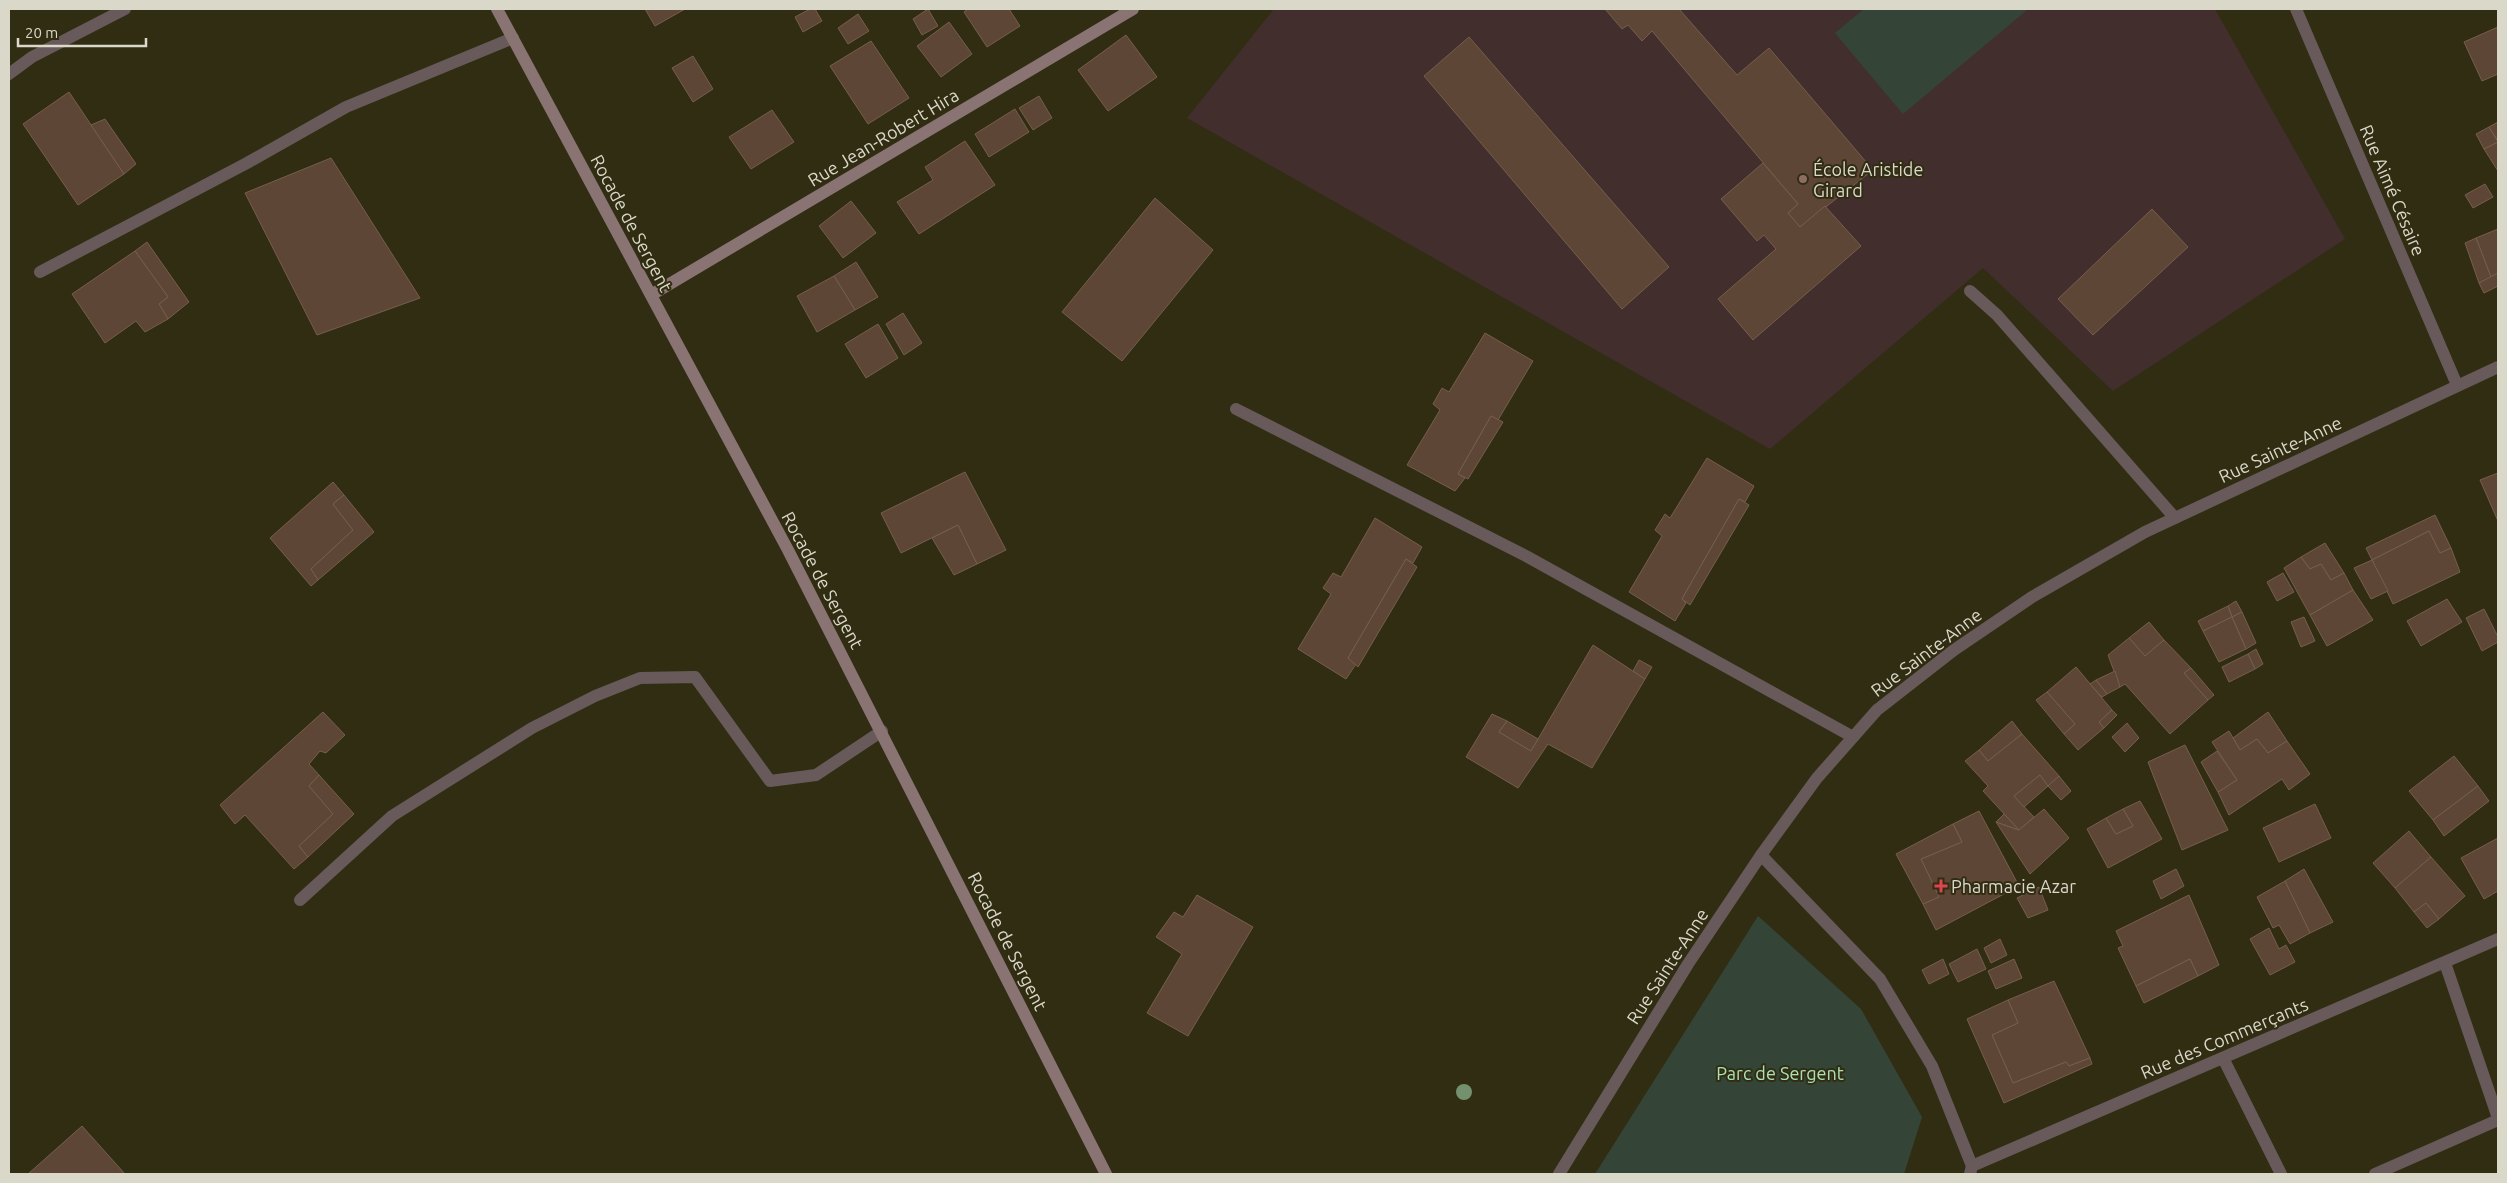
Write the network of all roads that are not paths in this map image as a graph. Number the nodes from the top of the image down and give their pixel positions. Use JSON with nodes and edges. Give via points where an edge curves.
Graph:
{"nodes":[{"id":1,"x":125,"y":9,"type":"edge"},
{"id":2,"x":497,"y":9,"type":"edge"},
{"id":3,"x":1133,"y":9,"type":"edge"},
{"id":4,"x":2296,"y":9,"type":"edge"},
{"id":5,"x":513,"y":38,"type":"junction"},
{"id":6,"x":9,"y":74,"type":"edge"},
{"id":7,"x":40,"y":272,"type":"dead end"},
{"id":8,"x":1970,"y":291,"type":"dead end"},
{"id":9,"x":651,"y":295,"type":"junction"},
{"id":10,"x":2498,"y":367,"type":"edge"},
{"id":11,"x":2457,"y":385,"type":"junction"},
{"id":12,"x":1236,"y":409,"type":"dead end"},
{"id":13,"x":2175,"y":518,"type":"junction"},
{"id":14,"x":882,"y":731,"type":"junction"},
{"id":15,"x":1853,"y":737,"type":"junction"},
{"id":16,"x":1760,"y":856,"type":"junction"},
{"id":17,"x":300,"y":900,"type":"dead end"},
{"id":18,"x":2498,"y":939,"type":"edge"},
{"id":19,"x":2445,"y":963,"type":"junction"},
{"id":20,"x":2223,"y":1058,"type":"junction"},
{"id":21,"x":2498,"y":1119,"type":"edge"},
{"id":22,"x":1971,"y":1170,"type":"edge"},
{"id":23,"x":1106,"y":1174,"type":"edge"},
{"id":24,"x":1559,"y":1174,"type":"edge"},
{"id":25,"x":2281,"y":1174,"type":"edge"},
{"id":26,"x":2375,"y":1174,"type":"edge"}],
"edges":[{"from":1,"to":6,"type":"street","via":[[32,57]]},
{"from":2,"to":5,"type":"main road","name":"Rocade de Sergent"},
{"from":3,"to":9,"type":"main road","name":"Rue Jean-Robert Hira"},
{"from":4,"to":11,"type":"street","name":"Rue Aimé Césaire"},
{"from":5,"to":7,"type":"street","via":[[346,107]]},
{"from":5,"to":9,"type":"main road","name":"Rocade de Sergent"},
{"from":8,"to":13,"type":"street","via":[[1998,315]]},
{"from":9,"to":14,"type":"main road","name":"Rocade de Sergent"},
{"from":10,"to":11,"type":"street","name":"Rue Sainte-Anne"},
{"from":11,"to":13,"type":"street","name":"Rue Sainte-Anne"},
{"from":12,"to":15,"type":"street","via":[[1526,556]]},
{"from":13,"to":15,"type":"street","name":"Rue Sainte-Anne","via":[[2032,597],[1954,650],[1877,710]]},
{"from":14,"to":17,"type":"street","via":[[816,775],[770,781],[695,678],[640,678],[595,696],[532,728],[392,816]]},
{"from":14,"to":23,"type":"main road","name":"Rocade de Sergent"},
{"from":15,"to":16,"type":"street","name":"Rue Sainte-Anne","via":[[1817,778]]},
{"from":16,"to":22,"type":"street","via":[[1880,979],[1932,1066]]},
{"from":16,"to":24,"type":"street","name":"Rue Sainte-Anne","via":[[1688,964]]},
{"from":18,"to":19,"type":"street","name":"Rue des Commerçants"},
{"from":19,"to":20,"type":"street","name":"Rue des Commerçants"},
{"from":19,"to":21,"type":"street"},
{"from":20,"to":22,"type":"street","name":"Rue des Commerçants"},
{"from":20,"to":25,"type":"street"},
{"from":21,"to":26,"type":"street"}]}
